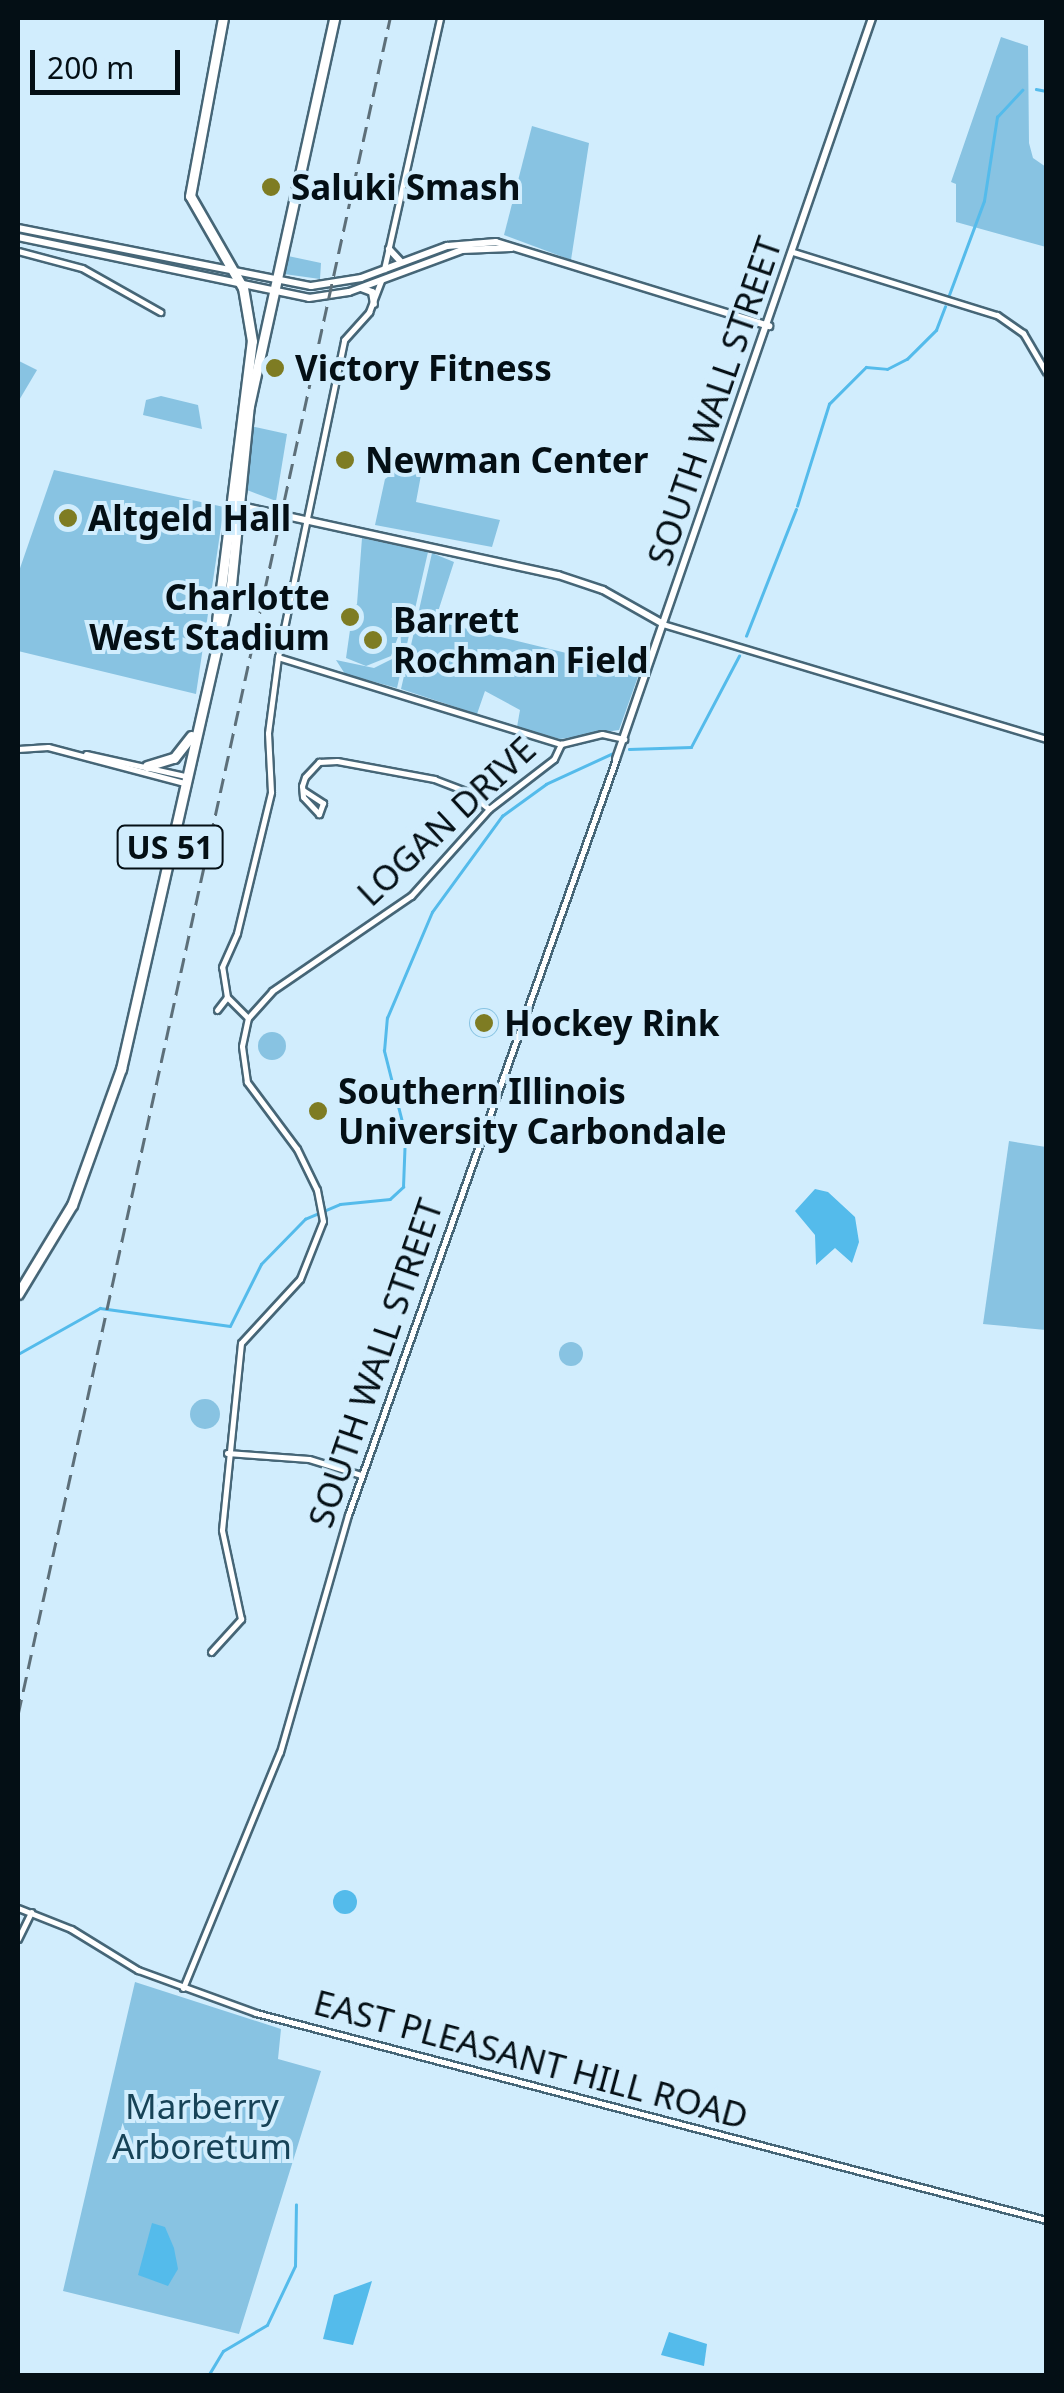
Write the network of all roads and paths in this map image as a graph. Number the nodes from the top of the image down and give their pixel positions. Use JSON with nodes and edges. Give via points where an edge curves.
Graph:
{"nodes":[{"id":1,"x":222,"y":18,"type":"edge"},
{"id":2,"x":334,"y":18,"type":"edge"},
{"id":3,"x":440,"y":18,"type":"edge"},
{"id":4,"x":872,"y":18,"type":"edge"},
{"id":5,"x":18,"y":228,"type":"edge"},
{"id":6,"x":18,"y":237,"type":"edge"},
{"id":7,"x":518,"y":248,"type":"junction"},
{"id":8,"x":388,"y":249,"type":"junction"},
{"id":9,"x":18,"y":251,"type":"edge"},
{"id":10,"x":794,"y":252,"type":"junction"},
{"id":11,"x":401,"y":262,"type":"junction"},
{"id":12,"x":384,"y":268,"type":"junction"},
{"id":13,"x":235,"y":273,"type":"junction"},
{"id":14,"x":382,"y":279,"type":"junction"},
{"id":15,"x":278,"y":282,"type":"junction"},
{"id":16,"x":243,"y":288,"type":"junction"},
{"id":17,"x":360,"y":288,"type":"junction"},
{"id":18,"x":275,"y":294,"type":"junction"},
{"id":19,"x":374,"y":304,"type":"junction"},
{"id":20,"x":160,"y":312,"type":"dead end"},
{"id":21,"x":768,"y":326,"type":"junction"},
{"id":22,"x":1046,"y":372,"type":"edge"},
{"id":23,"x":235,"y":505,"type":"junction"},
{"id":24,"x":307,"y":519,"type":"junction"},
{"id":25,"x":662,"y":624,"type":"junction"},
{"id":26,"x":278,"y":656,"type":"junction"},
{"id":27,"x":198,"y":725,"type":"junction"},
{"id":28,"x":624,"y":738,"type":"junction"},
{"id":29,"x":1046,"y":740,"type":"edge"},
{"id":30,"x":561,"y":744,"type":"junction"},
{"id":31,"x":18,"y":749,"type":"edge"},
{"id":32,"x":78,"y":754,"type":"junction"},
{"id":33,"x":616,"y":760,"type":"joint"},
{"id":34,"x":147,"y":766,"type":"junction"},
{"id":35,"x":184,"y":779,"type":"junction"},
{"id":36,"x":303,"y":790,"type":"junction"},
{"id":37,"x":489,"y":809,"type":"junction"},
{"id":38,"x":227,"y":997,"type":"junction"},
{"id":39,"x":217,"y":1010,"type":"dead end"},
{"id":40,"x":248,"y":1018,"type":"junction"},
{"id":41,"x":18,"y":1294,"type":"edge"},
{"id":42,"x":227,"y":1453,"type":"junction"},
{"id":43,"x":362,"y":1475,"type":"junction"},
{"id":44,"x":211,"y":1652,"type":"dead end"},
{"id":45,"x":18,"y":1908,"type":"edge"},
{"id":46,"x":31,"y":1912,"type":"junction"},
{"id":47,"x":18,"y":1940,"type":"edge"},
{"id":48,"x":183,"y":1988,"type":"junction"},
{"id":49,"x":1046,"y":2220,"type":"edge"}],
"edges":[{"from":1,"to":13,"type":"highway","number":"US 51","via":[[194,154],[192,205]]},
{"from":2,"to":15,"type":"highway","number":"US 51"},
{"from":3,"to":8,"type":"street"},
{"from":4,"to":10,"type":"main road","name":"SOUTH WALL STREET"},
{"from":5,"to":13,"type":"main road"},
{"from":6,"to":16,"type":"main road"},
{"from":7,"to":11,"type":"main road","via":[[462,242]]},
{"from":7,"to":14,"type":"main road","via":[[462,250]]},
{"from":7,"to":21,"type":"main road"},
{"from":8,"to":11,"type":"main road"},
{"from":8,"to":12,"type":"street"},
{"from":9,"to":20,"type":"street","via":[[82,268]]},
{"from":10,"to":21,"type":"main road","name":"SOUTH WALL STREET"},
{"from":10,"to":22,"type":"street","via":[[996,315],[1023,333]]},
{"from":11,"to":12,"type":"main road"},
{"from":12,"to":14,"type":"street"},
{"from":12,"to":15,"type":"main road","via":[[336,284]]},
{"from":13,"to":15,"type":"main road"},
{"from":13,"to":16,"type":"highway","number":"US 51"},
{"from":14,"to":17,"type":"main road"},
{"from":14,"to":19,"type":"street"},
{"from":15,"to":18,"type":"highway","number":"US 51"},
{"from":16,"to":18,"type":"main road"},
{"from":16,"to":23,"type":"highway","number":"US 51","via":[[252,341]]},
{"from":17,"to":18,"type":"main road","via":[[309,298]]},
{"from":17,"to":19,"type":"main road","via":[[372,292]]},
{"from":18,"to":23,"type":"highway","number":"US 51"},
{"from":19,"to":24,"type":"street","via":[[344,340]]},
{"from":21,"to":25,"type":"main road","name":"SOUTH WALL STREET"},
{"from":23,"to":24,"type":"main road"},
{"from":23,"to":27,"type":"highway","number":"US 51"},
{"from":24,"to":25,"type":"main road","via":[[566,577]]},
{"from":24,"to":26,"type":"street"},
{"from":25,"to":28,"type":"main road","name":"SOUTH WALL STREET"},
{"from":25,"to":29,"type":"street"},
{"from":26,"to":30,"type":"street"},
{"from":26,"to":38,"type":"street","via":[[268,733],[271,792],[237,933],[222,967]]},
{"from":27,"to":34,"type":"highway","via":[[182,752]]},
{"from":27,"to":35,"type":"highway","number":"US 51"},
{"from":28,"to":30,"type":"street","name":"LOGAN DRIVE","via":[[596,734]]},
{"from":28,"to":33,"type":"main road","name":"SOUTH WALL STREET"},
{"from":30,"to":37,"type":"street","name":"LOGAN DRIVE","via":[[554,760]]},
{"from":31,"to":32,"type":"street"},
{"from":32,"to":34,"type":"street"},
{"from":32,"to":35,"type":"street"},
{"from":33,"to":43,"type":"street","name":"SOUTH WALL STREET"},
{"from":34,"to":35,"type":"street"},
{"from":35,"to":41,"type":"highway","number":"US 51","via":[[108,1116],[72,1205]]},
{"from":36,"to":36,"type":"street","via":[[324,803],[322,812],[310,810]]},
{"from":36,"to":37,"type":"street","via":[[314,766],[336,761],[434,778]]},
{"from":37,"to":40,"type":"street","name":"LOGAN DRIVE","via":[[411,896],[272,991]]},
{"from":38,"to":39,"type":"street"},
{"from":38,"to":40,"type":"street"},
{"from":40,"to":42,"type":"street","via":[[242,1046],[247,1082],[297,1149],[322,1212],[320,1236],[300,1279],[241,1343]]},
{"from":42,"to":43,"type":"street","via":[[309,1459]]},
{"from":42,"to":44,"type":"street","via":[[222,1530],[240,1620]]},
{"from":43,"to":48,"type":"street","name":"SOUTH WALL STREET","via":[[280,1752]]},
{"from":45,"to":46,"type":"street","name":"EAST PLEASANT HILL ROAD"},
{"from":46,"to":47,"type":"street"},
{"from":46,"to":48,"type":"street","name":"EAST PLEASANT HILL ROAD"},
{"from":48,"to":49,"type":"street","name":"EAST PLEASANT HILL ROAD","via":[[256,2013]]}]}
